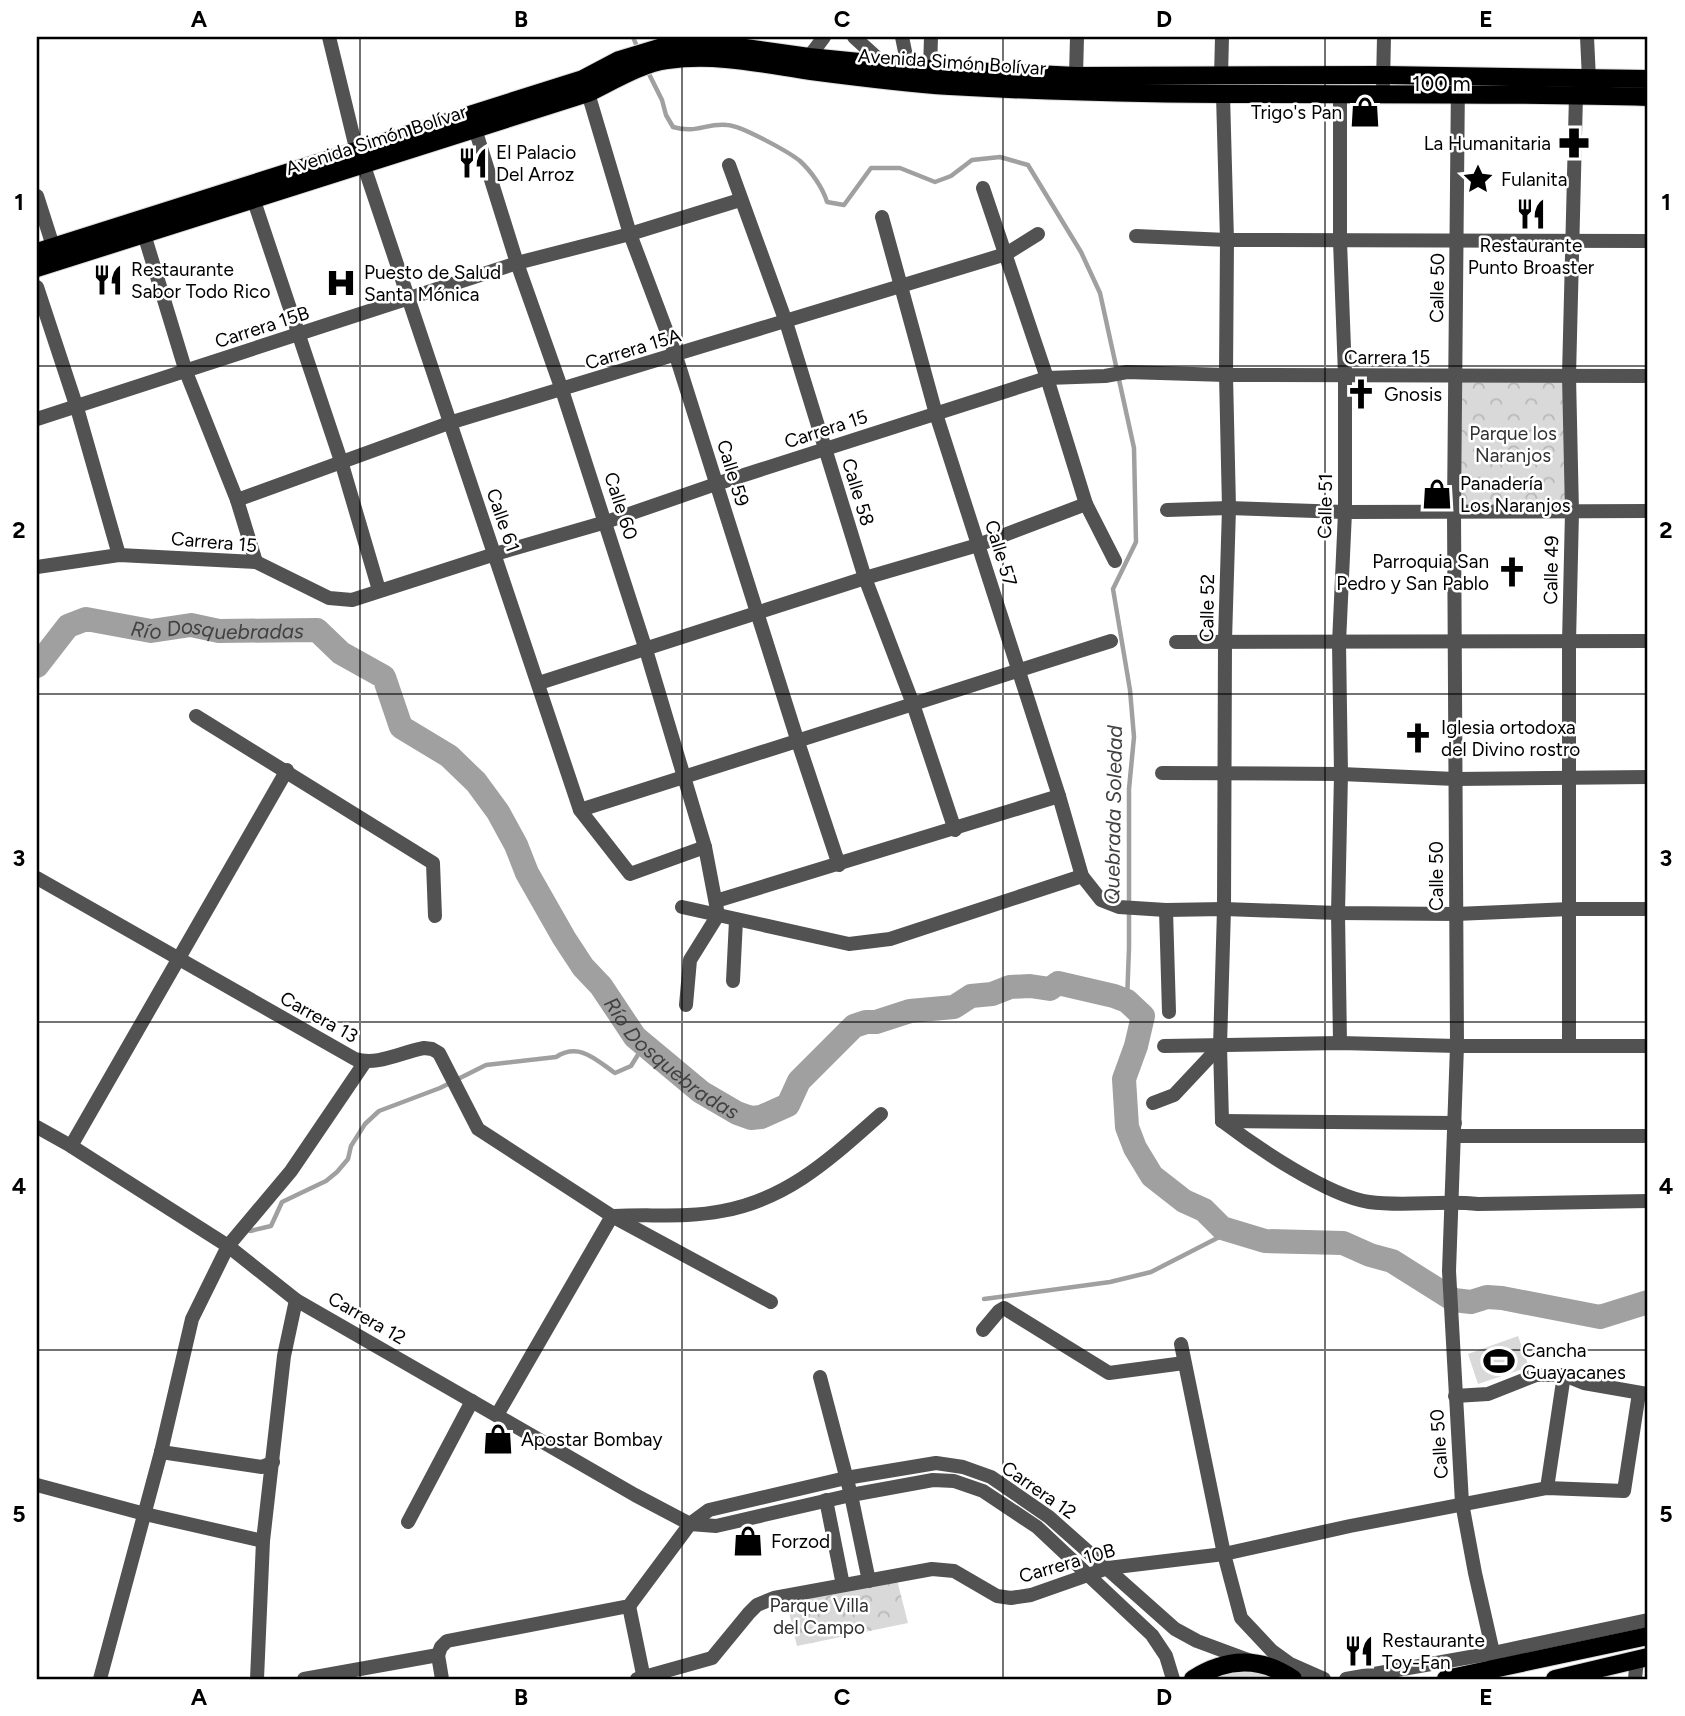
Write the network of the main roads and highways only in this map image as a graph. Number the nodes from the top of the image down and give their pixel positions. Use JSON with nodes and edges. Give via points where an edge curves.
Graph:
{"nodes":[{"id":1,"x":663,"y":53,"type":"junction"},
{"id":2,"x":622,"y":67,"type":"junction"},
{"id":3,"x":1648,"y":79,"type":"edge"},
{"id":4,"x":1458,"y":86,"type":"junction"},
{"id":5,"x":1648,"y":97,"type":"edge"},
{"id":6,"x":474,"y":122,"type":"junction"},
{"id":7,"x":360,"y":159,"type":"junction"},
{"id":8,"x":45,"y":249,"type":"edge"},
{"id":9,"x":37,"y":268,"type":"edge"},
{"id":10,"x":1648,"y":1636,"type":"edge"},
{"id":11,"x":1643,"y":1658,"type":"edge"},
{"id":12,"x":1193,"y":1679,"type":"edge"},
{"id":13,"x":1293,"y":1679,"type":"edge"},
{"id":14,"x":1446,"y":1679,"type":"edge"},
{"id":15,"x":1555,"y":1679,"type":"edge"}],
"edges":[{"from":1,"to":2,"type":"main road","name":"Avenida Simón Bolívar"},
{"from":1,"to":4,"type":"main road","name":"Avenida Simón Bolívar","via":[[947,86],[1340,96]]},
{"from":1,"to":4,"type":"main road","name":"Avenida Simón Bolívar","via":[[731,46],[930,69],[1076,76],[1383,75]]},
{"from":2,"to":6,"type":"main road","name":"Avenida Simón Bolívar"},
{"from":2,"to":6,"type":"main road","name":"Avenida Simón Bolívar","via":[[588,93]]},
{"from":3,"to":4,"type":"main road","name":"Avenida Simón Bolívar"},
{"from":4,"to":5,"type":"main road","name":"Avenida Simón Bolívar"},
{"from":6,"to":7,"type":"main road","name":"Avenida Simón Bolívar"},
{"from":7,"to":8,"type":"main road","name":"Avenida Simón Bolívar"},
{"from":7,"to":9,"type":"main road","name":"Avenida Simón Bolívar","via":[[254,201]]},
{"from":10,"to":14,"type":"main road","via":[[1495,1662]]},
{"from":11,"to":15,"type":"main road"},
{"from":12,"to":13,"type":"main road","via":[[1220,1665],[1251,1661]]}]}
